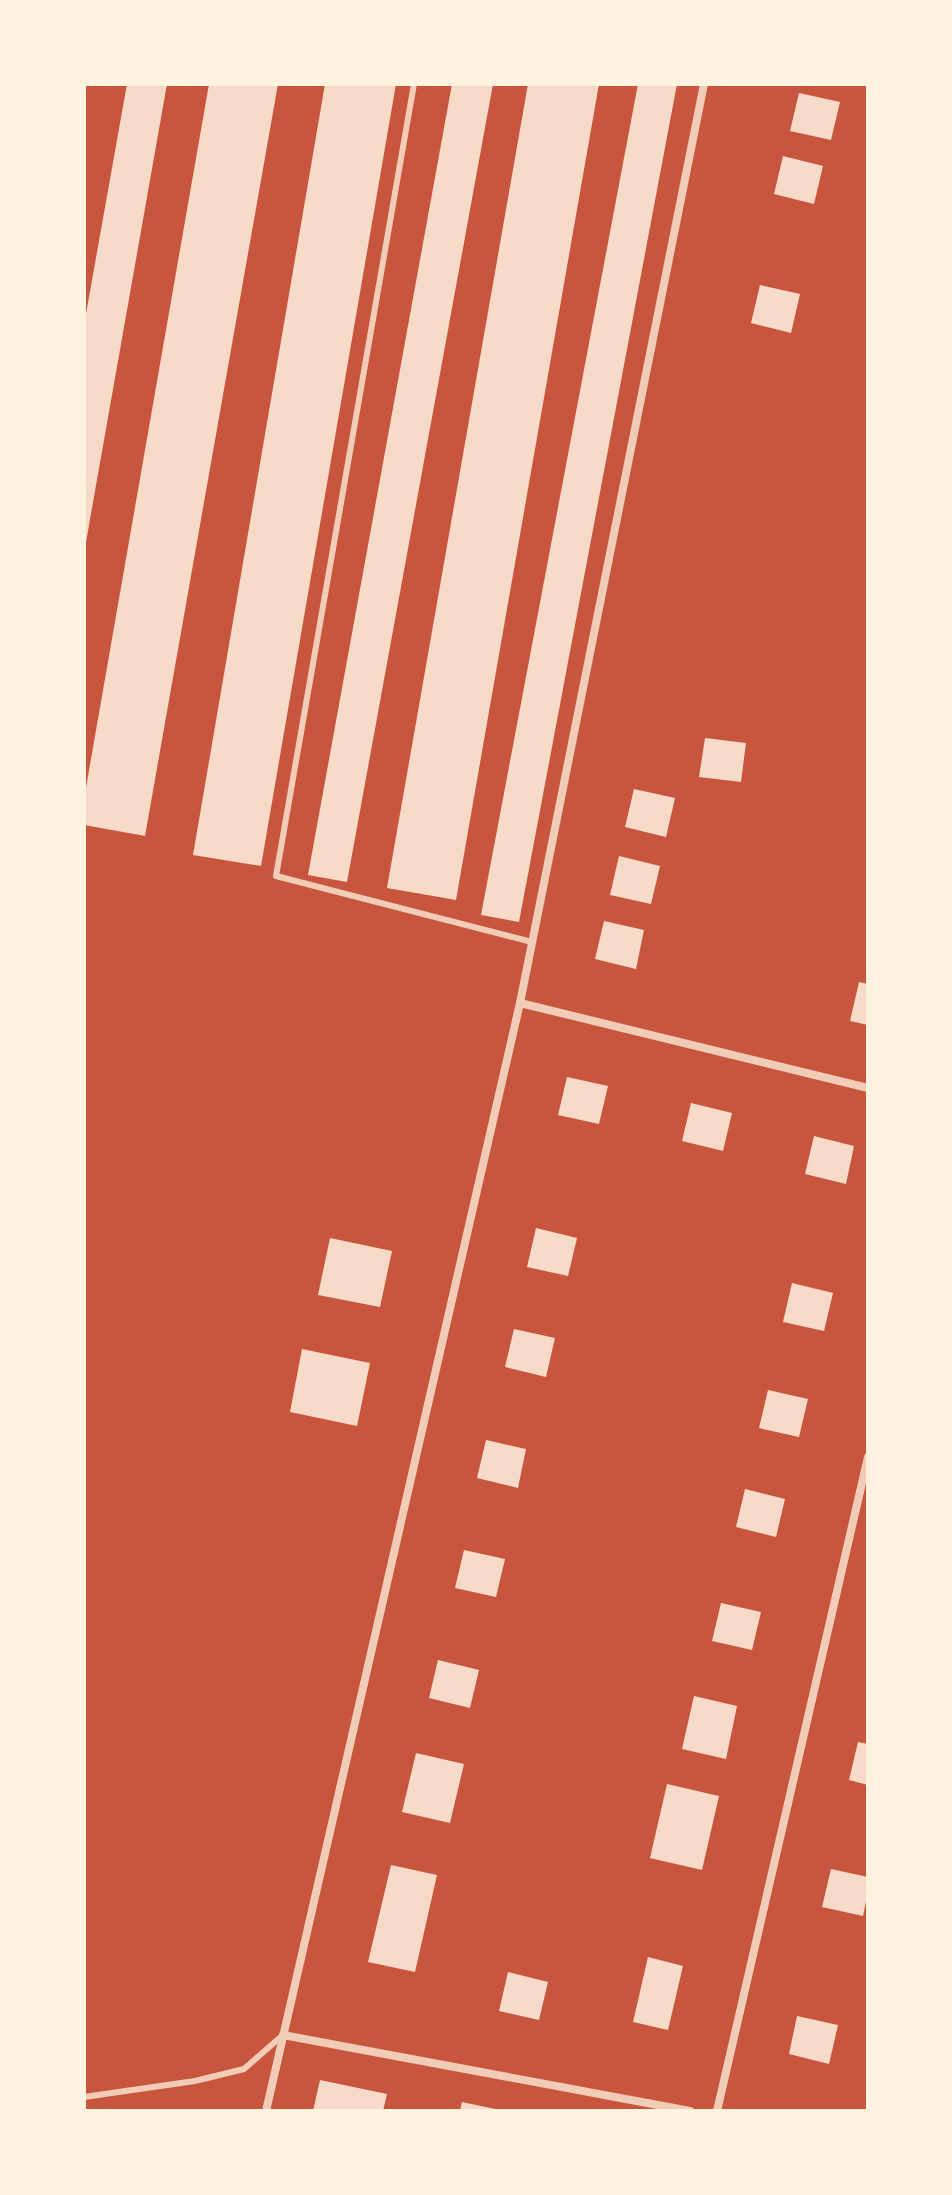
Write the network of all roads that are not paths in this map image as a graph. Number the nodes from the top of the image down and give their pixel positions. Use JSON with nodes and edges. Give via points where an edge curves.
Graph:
{"nodes":[{"id":1,"x":414,"y":84,"type":"edge"},
{"id":2,"x":704,"y":84,"type":"edge"},
{"id":3,"x":532,"y":942,"type":"junction"},
{"id":4,"x":520,"y":1003,"type":"junction"},
{"id":5,"x":868,"y":1088,"type":"edge"},
{"id":6,"x":868,"y":1457,"type":"edge"},
{"id":7,"x":283,"y":2035,"type":"junction"},
{"id":8,"x":84,"y":2097,"type":"edge"},
{"id":9,"x":266,"y":2111,"type":"edge"},
{"id":10,"x":690,"y":2111,"type":"edge"},
{"id":11,"x":717,"y":2111,"type":"edge"}],
"edges":[{"from":1,"to":3,"type":"lane","via":[[276,876]]},
{"from":2,"to":3,"type":"street"},
{"from":3,"to":4,"type":"street"},
{"from":4,"to":5,"type":"street"},
{"from":4,"to":7,"type":"street"},
{"from":6,"to":11,"type":"street"},
{"from":7,"to":8,"type":"lane","via":[[244,2069]]},
{"from":7,"to":9,"type":"street"},
{"from":7,"to":10,"type":"street"}]}
